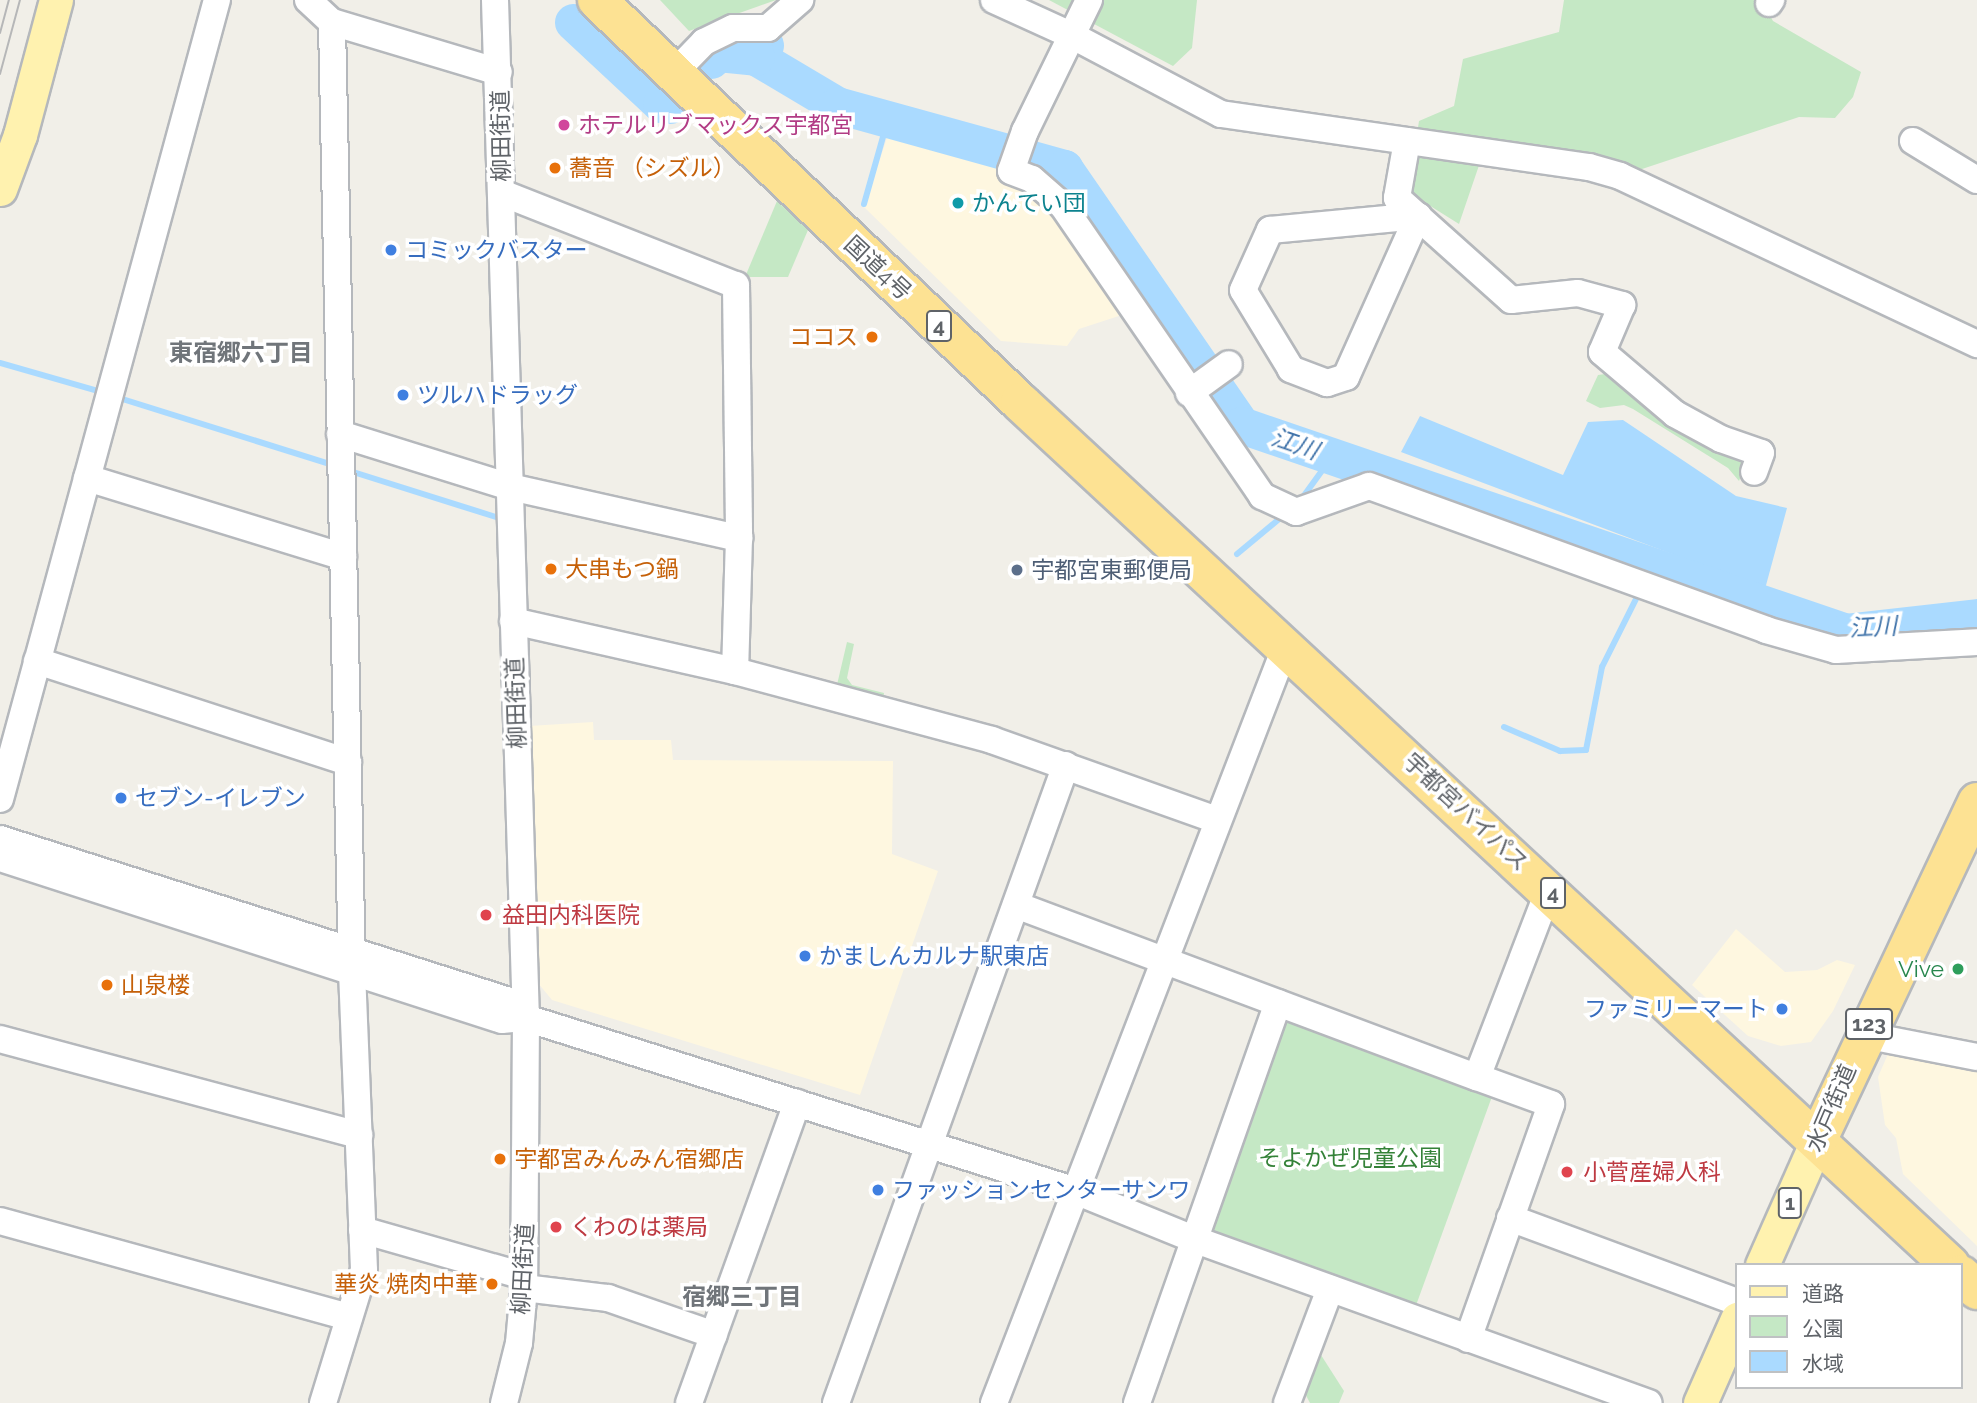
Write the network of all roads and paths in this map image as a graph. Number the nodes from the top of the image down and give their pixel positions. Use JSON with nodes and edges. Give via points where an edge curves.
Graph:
{"nodes":[{"id":1,"x":33,"y":0,"type":"edge"},
{"id":2,"x":56,"y":0,"type":"edge"},
{"id":3,"x":217,"y":0,"type":"edge"},
{"id":4,"x":308,"y":0,"type":"edge"},
{"id":5,"x":495,"y":0,"type":"edge"},
{"id":6,"x":597,"y":0,"type":"edge"},
{"id":7,"x":800,"y":0,"type":"edge"},
{"id":8,"x":993,"y":0,"type":"edge"},
{"id":9,"x":1089,"y":0,"type":"edge"},
{"id":10,"x":332,"y":22,"type":"junction"},
{"id":11,"x":1073,"y":36,"type":"junction"},
{"id":12,"x":499,"y":72,"type":"junction"},
{"id":13,"x":674,"y":73,"type":"junction"},
{"id":14,"x":0,"y":124,"type":"edge"},
{"id":15,"x":1407,"y":141,"type":"junction"},
{"id":16,"x":1913,"y":141,"type":"dead end"},
{"id":17,"x":1977,"y":180,"type":"edge"},
{"id":18,"x":0,"y":189,"type":"edge"},
{"id":19,"x":502,"y":193,"type":"junction"},
{"id":20,"x":1418,"y":216,"type":"junction"},
{"id":21,"x":1977,"y":344,"type":"edge"},
{"id":22,"x":1225,"y":367,"type":"dead end"},
{"id":23,"x":1192,"y":391,"type":"junction"},
{"id":24,"x":340,"y":434,"type":"junction"},
{"id":25,"x":1754,"y":471,"type":"dead end"},
{"id":26,"x":87,"y":478,"type":"junction"},
{"id":27,"x":510,"y":487,"type":"junction"},
{"id":28,"x":739,"y":538,"type":"junction"},
{"id":29,"x":343,"y":557,"type":"junction"},
{"id":30,"x":513,"y":621,"type":"junction"},
{"id":31,"x":1977,"y":642,"type":"edge"},
{"id":32,"x":1285,"y":648,"type":"junction"},
{"id":33,"x":37,"y":662,"type":"junction"},
{"id":34,"x":735,"y":671,"type":"junction"},
{"id":35,"x":348,"y":762,"type":"junction"},
{"id":36,"x":1066,"y":765,"type":"junction"},
{"id":37,"x":0,"y":799,"type":"edge"},
{"id":38,"x":1217,"y":820,"type":"junction"},
{"id":39,"x":1972,"y":824,"type":"edge"},
{"id":40,"x":0,"y":839,"type":"edge"},
{"id":41,"x":0,"y":858,"type":"edge"},
{"id":42,"x":1549,"y":889,"type":"junction"},
{"id":43,"x":1016,"y":905,"type":"junction"},
{"id":44,"x":352,"y":960,"type":"junction"},
{"id":45,"x":1163,"y":960,"type":"junction"},
{"id":46,"x":1278,"y":1003,"type":"junction"},
{"id":47,"x":526,"y":1018,"type":"junction"},
{"id":48,"x":1864,"y":1035,"type":"junction"},
{"id":49,"x":0,"y":1039,"type":"edge"},
{"id":50,"x":1977,"y":1057,"type":"edge"},
{"id":51,"x":1477,"y":1077,"type":"junction"},
{"id":52,"x":797,"y":1102,"type":"junction"},
{"id":53,"x":359,"y":1135,"type":"junction"},
{"id":54,"x":1817,"y":1141,"type":"junction"},
{"id":55,"x":927,"y":1144,"type":"junction"},
{"id":56,"x":1073,"y":1190,"type":"junction"},
{"id":57,"x":1510,"y":1219,"type":"junction"},
{"id":58,"x":0,"y":1221,"type":"edge"},
{"id":59,"x":362,"y":1230,"type":"junction"},
{"id":60,"x":1196,"y":1240,"type":"junction"},
{"id":61,"x":1763,"y":1263,"type":"edge"},
{"id":62,"x":1948,"y":1263,"type":"edge"},
{"id":63,"x":1963,"y":1277,"type":"edge"},
{"id":64,"x":523,"y":1282,"type":"junction"},
{"id":65,"x":1330,"y":1289,"type":"junction"},
{"id":66,"x":1977,"y":1290,"type":"edge"},
{"id":67,"x":1736,"y":1302,"type":"edge"},
{"id":68,"x":349,"y":1317,"type":"junction"},
{"id":69,"x":1736,"y":1321,"type":"edge"},
{"id":70,"x":714,"y":1335,"type":"junction"},
{"id":71,"x":1468,"y":1339,"type":"junction"},
{"id":72,"x":842,"y":1401,"type":"edge"},
{"id":73,"x":323,"y":1403,"type":"edge"},
{"id":74,"x":504,"y":1403,"type":"edge"},
{"id":75,"x":689,"y":1403,"type":"edge"},
{"id":76,"x":994,"y":1403,"type":"edge"},
{"id":77,"x":1138,"y":1403,"type":"edge"},
{"id":78,"x":1287,"y":1403,"type":"edge"},
{"id":79,"x":1649,"y":1403,"type":"edge"},
{"id":80,"x":1700,"y":1403,"type":"edge"}],
"edges":[{"from":1,"to":14,"type":"main road"},
{"from":2,"to":18,"type":"main road","via":[[20,135]]},
{"from":3,"to":26,"type":"street"},
{"from":4,"to":10,"type":"street"},
{"from":5,"to":12,"type":"street","name":"柳田街道"},
{"from":6,"to":13,"type":"highway","name":"国道4号","number":"4"},
{"from":7,"to":13,"type":"street","via":[[768,28],[733,28],[704,42]]},
{"from":8,"to":11,"type":"street"},
{"from":9,"to":11,"type":"street"},
{"from":10,"to":12,"type":"street"},
{"from":10,"to":24,"type":"street"},
{"from":11,"to":15,"type":"street","via":[[1221,114]]},
{"from":11,"to":23,"type":"street","via":[[1011,171],[1032,179],[1063,206]]},
{"from":12,"to":19,"type":"street","name":"柳田街道"},
{"from":13,"to":32,"type":"highway","name":"国道4号","number":"4"},
{"from":15,"to":20,"type":"street","via":[[1397,198]]},
{"from":15,"to":21,"type":"street","via":[[1589,167],[1620,176]]},
{"from":16,"to":17,"type":"street"},
{"from":19,"to":27,"type":"street","name":"柳田街道"},
{"from":19,"to":28,"type":"street","via":[[736,285]]},
{"from":20,"to":20,"type":"street","via":[[1270,230],[1243,290],[1291,369],[1328,383],[1346,377]]},
{"from":20,"to":25,"type":"street","via":[[1511,300],[1578,293],[1622,306],[1602,352],[1675,414],[1721,439],[1761,453]]},
{"from":22,"to":23,"type":"street"},
{"from":23,"to":31,"type":"street","via":[[1262,496],[1296,512],[1369,486],[1796,640],[1859,651]]},
{"from":24,"to":27,"type":"street"},
{"from":24,"to":29,"type":"street"},
{"from":26,"to":29,"type":"street"},
{"from":26,"to":33,"type":"street"},
{"from":27,"to":28,"type":"street"},
{"from":27,"to":30,"type":"street","name":"柳田街道"},
{"from":28,"to":34,"type":"street"},
{"from":29,"to":35,"type":"street"},
{"from":30,"to":34,"type":"street"},
{"from":30,"to":47,"type":"street","name":"柳田街道"},
{"from":32,"to":38,"type":"street"},
{"from":32,"to":42,"type":"highway","name":"宇都宮バイパス","number":"4"},
{"from":33,"to":35,"type":"street"},
{"from":33,"to":37,"type":"street"},
{"from":34,"to":36,"type":"street","via":[[992,740]]},
{"from":35,"to":44,"type":"street"},
{"from":36,"to":38,"type":"street"},
{"from":36,"to":43,"type":"street"},
{"from":38,"to":45,"type":"street"},
{"from":39,"to":48,"type":"highway","name":"水戸街道","number":"123"},
{"from":40,"to":44,"type":"street"},
{"from":41,"to":44,"type":"street"},
{"from":42,"to":51,"type":"street"},
{"from":42,"to":54,"type":"highway","name":"宇都宮バイパス","number":"4"},
{"from":43,"to":45,"type":"street"},
{"from":43,"to":55,"type":"street"},
{"from":44,"to":47,"type":"street","via":[[502,1020]]},
{"from":44,"to":53,"type":"street"},
{"from":45,"to":46,"type":"street"},
{"from":45,"to":56,"type":"street"},
{"from":46,"to":51,"type":"street"},
{"from":46,"to":60,"type":"street"},
{"from":47,"to":52,"type":"street"},
{"from":47,"to":64,"type":"street","name":"柳田街道"},
{"from":48,"to":50,"type":"street"},
{"from":48,"to":54,"type":"highway","name":"水戸街道","number":"123"},
{"from":49,"to":53,"type":"street"},
{"from":51,"to":57,"type":"street","via":[[1551,1104]]},
{"from":52,"to":55,"type":"street"},
{"from":52,"to":70,"type":"street"},
{"from":53,"to":59,"type":"street"},
{"from":54,"to":61,"type":"main road","name":"水戸街道","number":"1"},
{"from":54,"to":62,"type":"highway","name":"宇都宮バイパス","number":"4"},
{"from":55,"to":56,"type":"street"},
{"from":55,"to":72,"type":"street"},
{"from":56,"to":60,"type":"street"},
{"from":56,"to":76,"type":"street"},
{"from":57,"to":67,"type":"street"},
{"from":57,"to":71,"type":"street"},
{"from":58,"to":68,"type":"street"},
{"from":59,"to":64,"type":"street"},
{"from":59,"to":68,"type":"street","via":[[364,1270]]},
{"from":60,"to":65,"type":"street"},
{"from":60,"to":77,"type":"street"},
{"from":63,"to":66,"type":"highway"},
{"from":64,"to":70,"type":"street","via":[[608,1298]]},
{"from":64,"to":74,"type":"street","name":"柳田街道","via":[[519,1343]]},
{"from":65,"to":71,"type":"street"},
{"from":65,"to":78,"type":"street"},
{"from":68,"to":73,"type":"street"},
{"from":69,"to":80,"type":"main road"},
{"from":70,"to":75,"type":"street"},
{"from":71,"to":79,"type":"street"}]}
